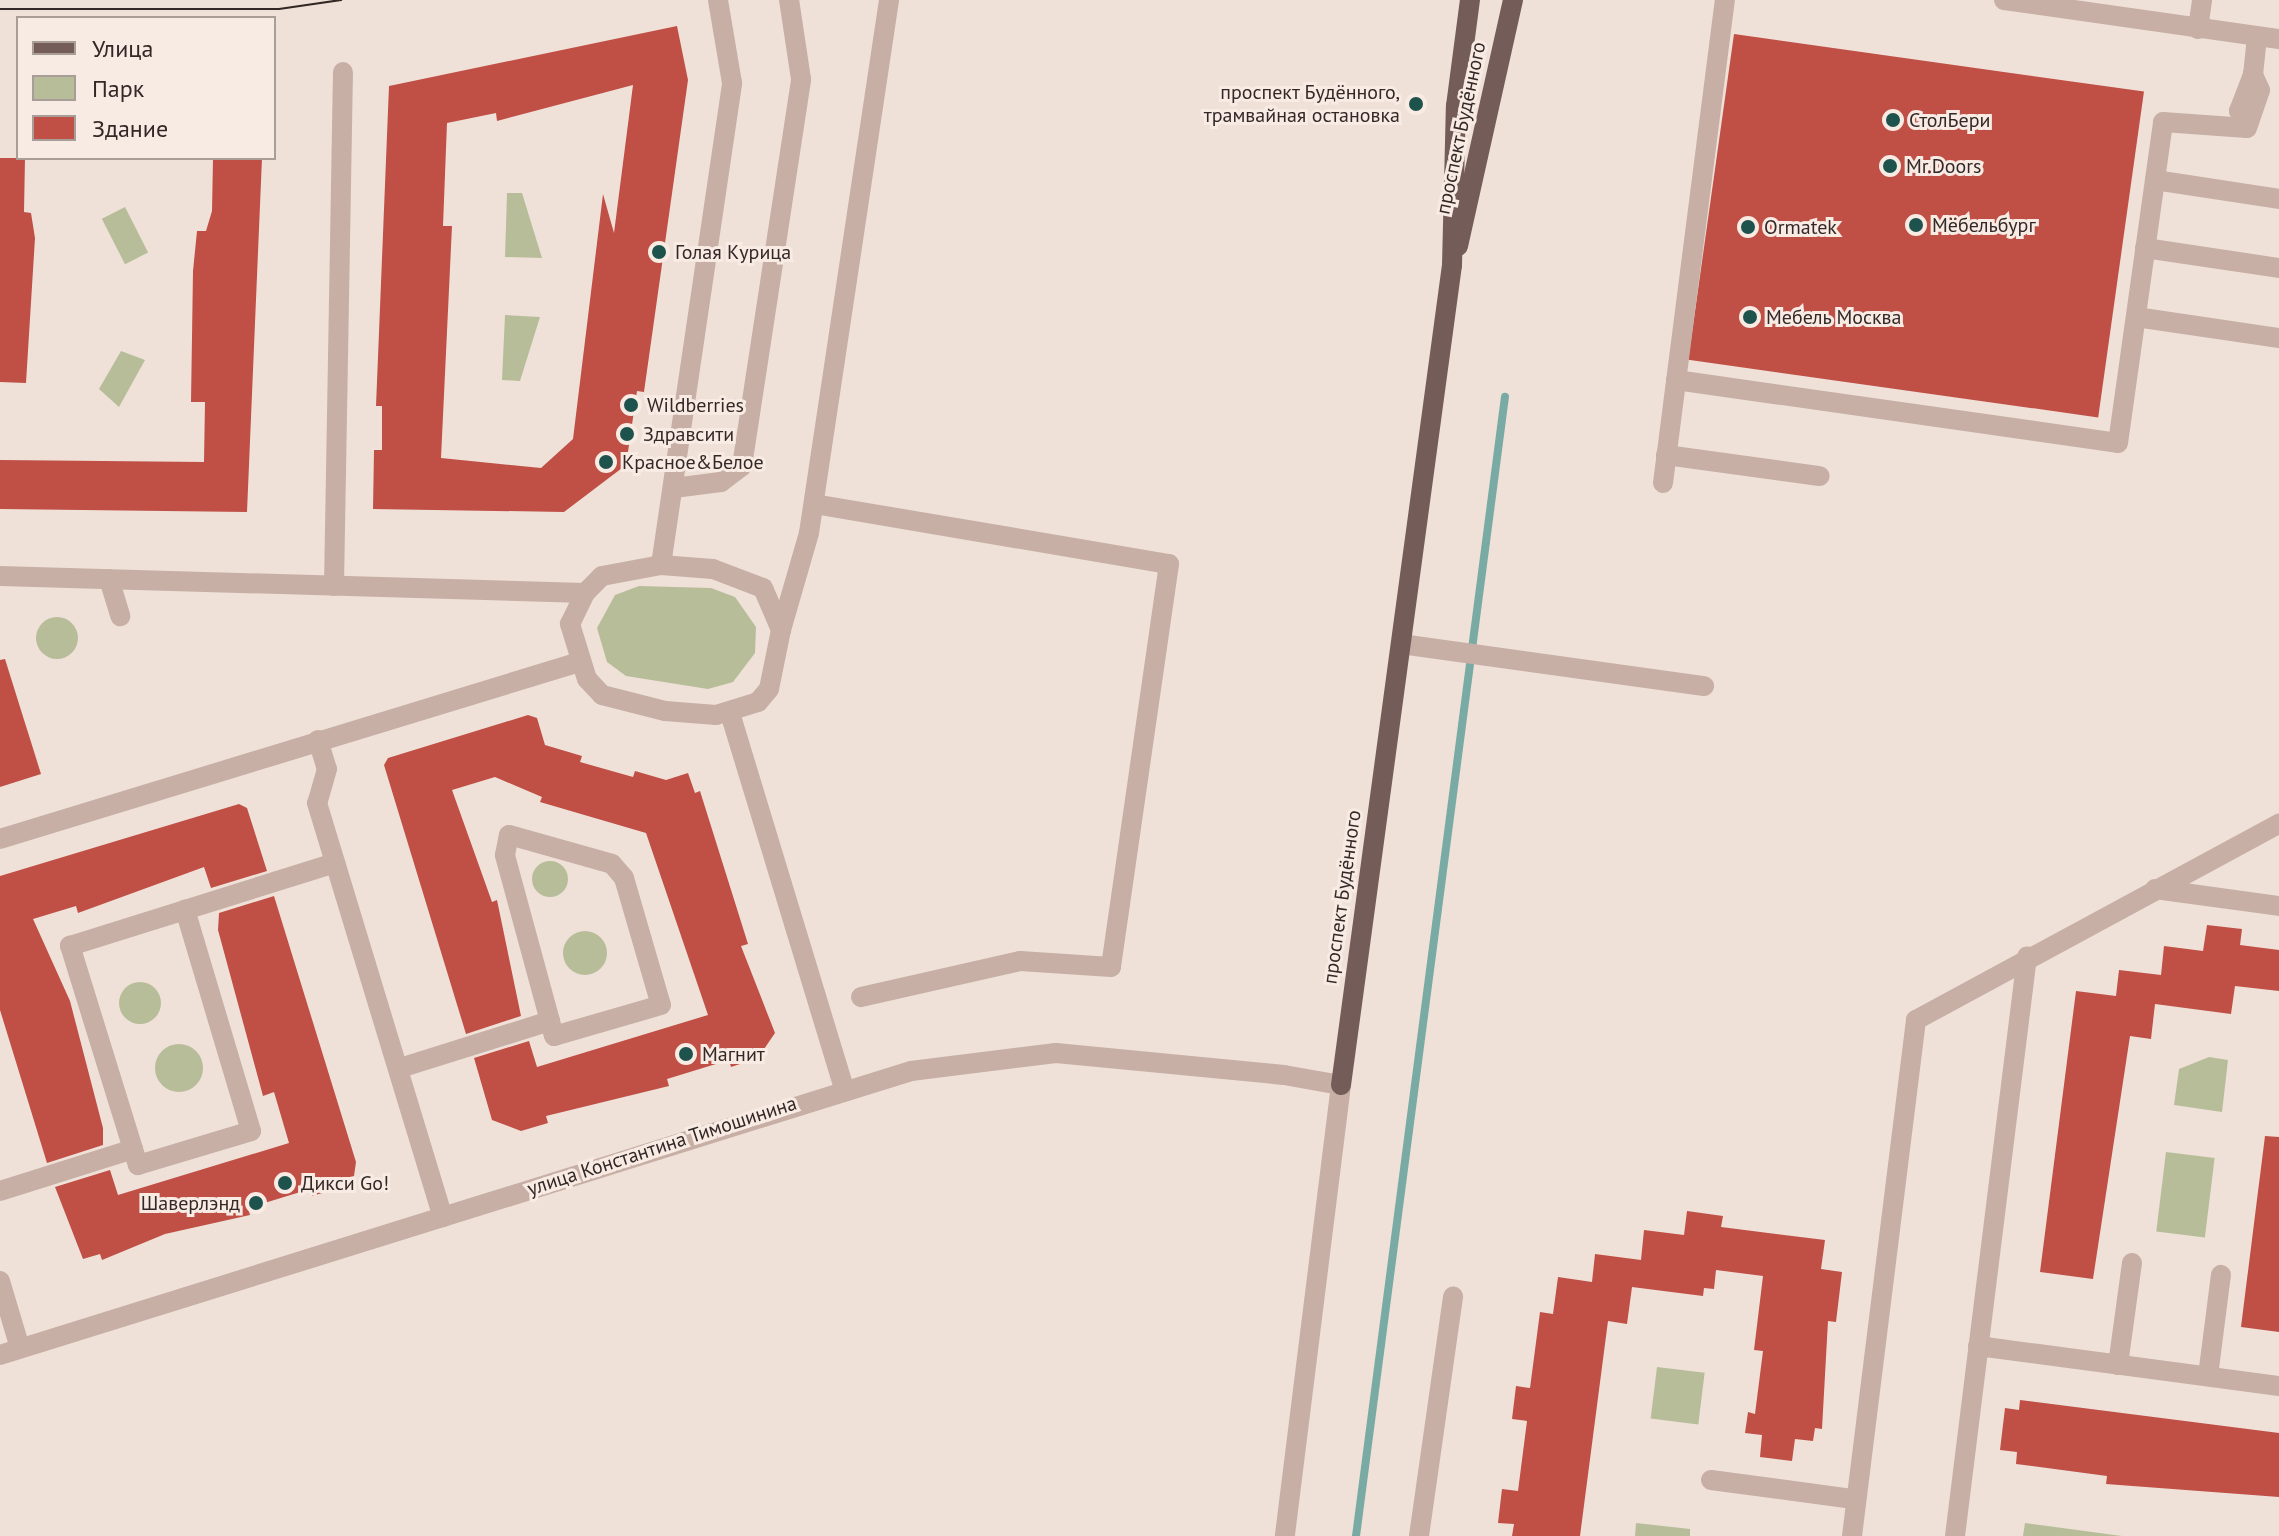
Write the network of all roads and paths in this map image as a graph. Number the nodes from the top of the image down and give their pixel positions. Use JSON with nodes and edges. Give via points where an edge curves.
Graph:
{"nodes":[{"id":1,"x":718,"y":0,"type":"edge"},
{"id":2,"x":789,"y":0,"type":"edge"},
{"id":3,"x":889,"y":0,"type":"edge"},
{"id":4,"x":1470,"y":0,"type":"edge"},
{"id":5,"x":1513,"y":0,"type":"edge"},
{"id":6,"x":1725,"y":0,"type":"edge"},
{"id":7,"x":2004,"y":0,"type":"edge"},
{"id":8,"x":2202,"y":0,"type":"edge"},
{"id":9,"x":2198,"y":29,"type":"junction"},
{"id":10,"x":2257,"y":36,"type":"junction"},
{"id":11,"x":2279,"y":39,"type":"edge"},
{"id":12,"x":343,"y":72,"type":"dead end"},
{"id":13,"x":2155,"y":180,"type":"junction"},
{"id":14,"x":2279,"y":199,"type":"edge"},
{"id":15,"x":2145,"y":248,"type":"junction"},
{"id":16,"x":1452,"y":265,"type":"junction"},
{"id":17,"x":2279,"y":268,"type":"edge"},
{"id":18,"x":2136,"y":317,"type":"junction"},
{"id":19,"x":2279,"y":338,"type":"edge"},
{"id":20,"x":1676,"y":380,"type":"junction"},
{"id":21,"x":1666,"y":455,"type":"junction"},
{"id":22,"x":1820,"y":476,"type":"dead end"},
{"id":23,"x":1663,"y":483,"type":"dead end"},
{"id":24,"x":674,"y":488,"type":"junction"},
{"id":25,"x":814,"y":504,"type":"junction"},
{"id":26,"x":661,"y":565,"type":"junction"},
{"id":27,"x":0,"y":576,"type":"edge"},
{"id":28,"x":109,"y":579,"type":"junction"},
{"id":29,"x":334,"y":586,"type":"junction"},
{"id":30,"x":585,"y":593,"type":"junction"},
{"id":31,"x":120,"y":616,"type":"dead end"},
{"id":32,"x":781,"y":630,"type":"junction"},
{"id":33,"x":1401,"y":644,"type":"junction"},
{"id":34,"x":576,"y":663,"type":"junction"},
{"id":35,"x":1704,"y":686,"type":"dead end"},
{"id":36,"x":730,"y":713,"type":"junction"},
{"id":37,"x":318,"y":740,"type":"junction"},
{"id":38,"x":2279,"y":824,"type":"edge"},
{"id":39,"x":0,"y":839,"type":"edge"},
{"id":40,"x":335,"y":863,"type":"junction"},
{"id":41,"x":2155,"y":889,"type":"junction"},
{"id":42,"x":2279,"y":906,"type":"edge"},
{"id":43,"x":185,"y":910,"type":"junction"},
{"id":44,"x":2027,"y":956,"type":"junction"},
{"id":45,"x":861,"y":997,"type":"dead end"},
{"id":46,"x":550,"y":1021,"type":"junction"},
{"id":47,"x":400,"y":1068,"type":"junction"},
{"id":48,"x":1341,"y":1085,"type":"junction"},
{"id":49,"x":844,"y":1089,"type":"junction"},
{"id":50,"x":133,"y":1149,"type":"junction"},
{"id":51,"x":0,"y":1191,"type":"edge"},
{"id":52,"x":443,"y":1217,"type":"junction"},
{"id":53,"x":2132,"y":1263,"type":"dead end"},
{"id":54,"x":2221,"y":1275,"type":"dead end"},
{"id":55,"x":0,"y":1281,"type":"edge"},
{"id":56,"x":1453,"y":1296,"type":"dead end"},
{"id":57,"x":1978,"y":1346,"type":"junction"},
{"id":58,"x":20,"y":1348,"type":"junction"},
{"id":59,"x":0,"y":1355,"type":"edge"},
{"id":60,"x":2118,"y":1365,"type":"junction"},
{"id":61,"x":2208,"y":1376,"type":"junction"},
{"id":62,"x":2279,"y":1386,"type":"edge"},
{"id":63,"x":1711,"y":1480,"type":"dead end"},
{"id":64,"x":1854,"y":1499,"type":"junction"},
{"id":65,"x":1285,"y":1536,"type":"edge"},
{"id":66,"x":1419,"y":1536,"type":"edge"},
{"id":67,"x":1852,"y":1536,"type":"edge"},
{"id":68,"x":1955,"y":1536,"type":"edge"}],
"edges":[{"from":1,"to":24,"type":"street","via":[[732,83]]},
{"from":2,"to":24,"type":"street","via":[[801,79],[742,466],[721,482]]},
{"from":3,"to":25,"type":"street"},
{"from":4,"to":16,"type":"main road","name":"проспект Будённого","via":[[1455,121]]},
{"from":5,"to":16,"type":"main road","name":"проспект Будённого","via":[[1478,180]]},
{"from":6,"to":20,"type":"street"},
{"from":7,"to":9,"type":"street"},
{"from":8,"to":9,"type":"street"},
{"from":9,"to":10,"type":"street"},
{"from":10,"to":11,"type":"street"},
{"from":10,"to":13,"type":"street","via":[[2253,75],[2260,90],[2257,113],[2248,117],[2247,128],[2163,122]]},
{"from":12,"to":29,"type":"street"},
{"from":13,"to":14,"type":"street"},
{"from":13,"to":15,"type":"street"},
{"from":15,"to":17,"type":"street"},
{"from":15,"to":18,"type":"street"},
{"from":16,"to":33,"type":"main road","name":"проспект Будённого"},
{"from":18,"to":19,"type":"street"},
{"from":18,"to":20,"type":"street","via":[[2118,443]]},
{"from":20,"to":21,"type":"street"},
{"from":21,"to":22,"type":"street"},
{"from":21,"to":23,"type":"street"},
{"from":24,"to":26,"type":"street"},
{"from":25,"to":32,"type":"street"},
{"from":25,"to":45,"type":"street","via":[[1169,564],[1111,967],[996,964]]},
{"from":26,"to":30,"type":"street","via":[[602,576]]},
{"from":26,"to":32,"type":"street","via":[[742,576],[763,588]]},
{"from":27,"to":28,"type":"street"},
{"from":28,"to":29,"type":"street"},
{"from":28,"to":31,"type":"street"},
{"from":29,"to":30,"type":"street"},
{"from":30,"to":34,"type":"street","via":[[570,624]]},
{"from":32,"to":36,"type":"street","via":[[769,689]]},
{"from":33,"to":35,"type":"street"},
{"from":33,"to":48,"type":"main road","name":"проспект Будённого"},
{"from":34,"to":36,"type":"street","via":[[602,695],[635,707]]},
{"from":34,"to":37,"type":"street"},
{"from":36,"to":49,"type":"street"},
{"from":37,"to":39,"type":"street"},
{"from":37,"to":40,"type":"street","via":[[327,769],[317,803]]},
{"from":38,"to":41,"type":"street"},
{"from":40,"to":43,"type":"street"},
{"from":40,"to":47,"type":"street"},
{"from":41,"to":42,"type":"street"},
{"from":41,"to":44,"type":"street"},
{"from":43,"to":50,"type":"street","via":[[70,946]]},
{"from":43,"to":50,"type":"street","via":[[251,1131],[138,1165]]},
{"from":44,"to":57,"type":"street"},
{"from":44,"to":64,"type":"street","via":[[1916,1020]]},
{"from":46,"to":46,"type":"street","via":[[505,855],[509,835],[612,864],[624,878],[661,1005],[554,1036]]},
{"from":46,"to":47,"type":"street"},
{"from":47,"to":52,"type":"street"},
{"from":48,"to":49,"type":"street","name":"улица Константина Тимошинина","via":[[1176,1060],[1056,1053],[993,1056]]},
{"from":48,"to":65,"type":"street","name":"проспект Будённого"},
{"from":49,"to":52,"type":"street","name":"улица Константина Тимошинина"},
{"from":50,"to":51,"type":"street"},
{"from":52,"to":58,"type":"street","name":"улица Константина Тимошинина"},
{"from":53,"to":60,"type":"street"},
{"from":54,"to":61,"type":"street"},
{"from":55,"to":58,"type":"street"},
{"from":56,"to":66,"type":"street"},
{"from":57,"to":60,"type":"street"},
{"from":57,"to":68,"type":"street"},
{"from":58,"to":59,"type":"street","name":"улица Константина Тимошинина"},
{"from":60,"to":61,"type":"street"},
{"from":61,"to":62,"type":"street"},
{"from":63,"to":64,"type":"street"},
{"from":64,"to":67,"type":"street"}]}
